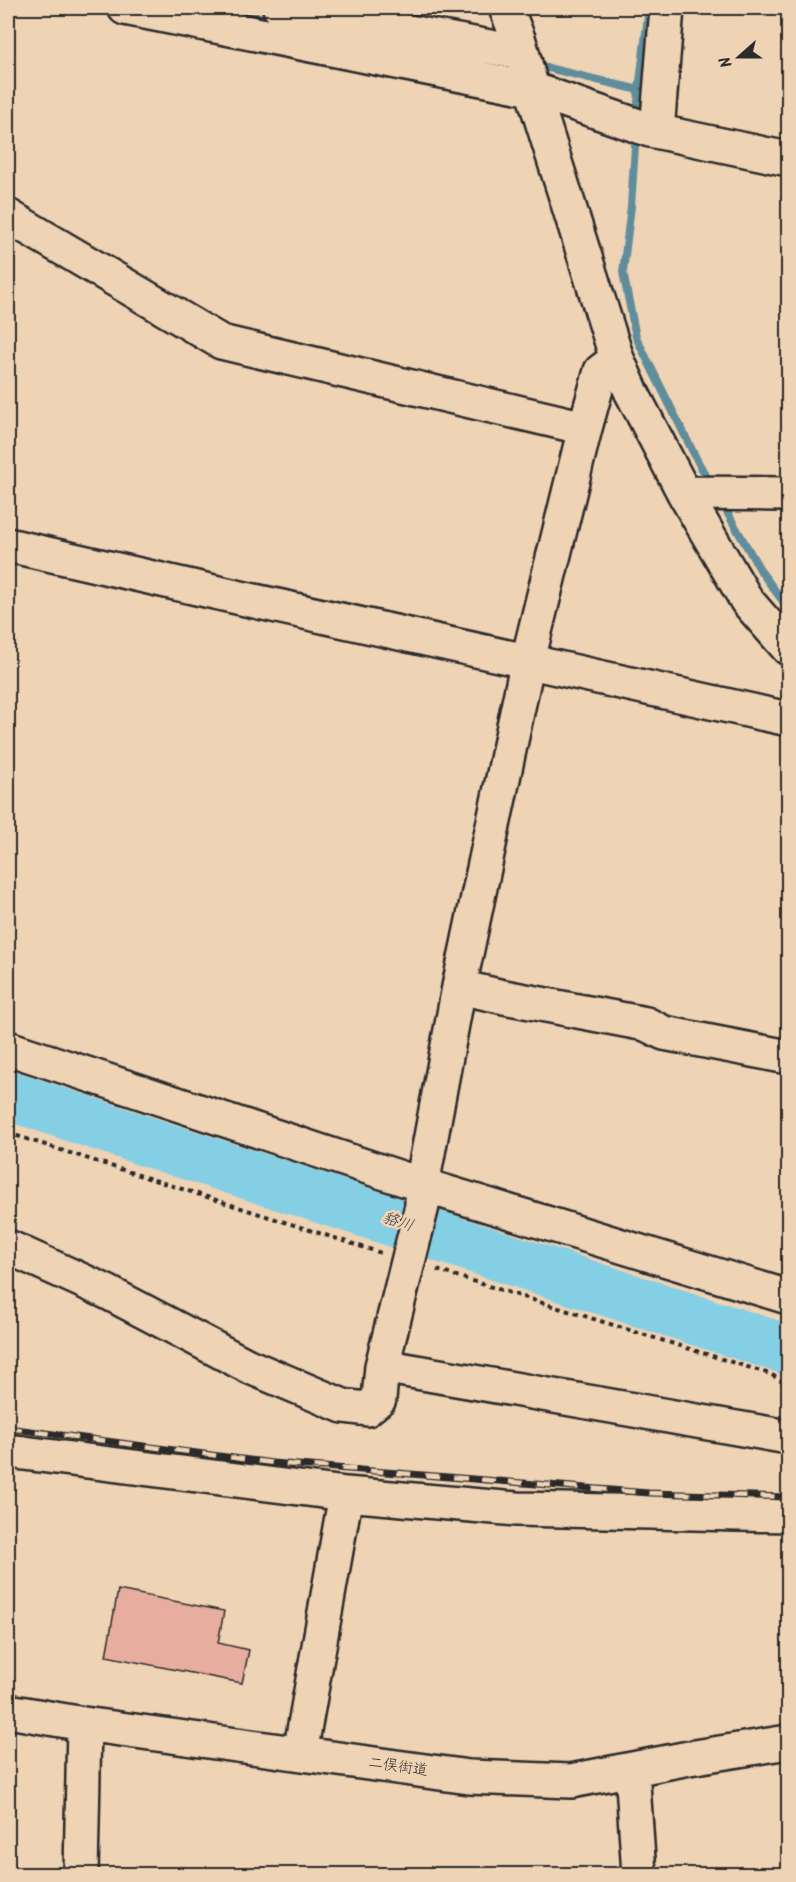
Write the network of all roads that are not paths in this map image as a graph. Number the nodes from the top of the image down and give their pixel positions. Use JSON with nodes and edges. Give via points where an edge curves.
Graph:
{"nodes":[{"id":1,"x":125,"y":8,"type":"edge"},
{"id":2,"x":280,"y":8,"type":"edge"},
{"id":3,"x":506,"y":8,"type":"edge"},
{"id":4,"x":531,"y":8,"type":"edge"},
{"id":5,"x":667,"y":8,"type":"edge"},
{"id":6,"x":520,"y":47,"type":"junction"},
{"id":7,"x":532,"y":89,"type":"junction"},
{"id":8,"x":654,"y":130,"type":"junction"},
{"id":9,"x":789,"y":159,"type":"edge"},
{"id":10,"x":8,"y":216,"type":"edge"},
{"id":11,"x":617,"y":359,"type":"junction"},
{"id":12,"x":585,"y":428,"type":"junction"},
{"id":13,"x":707,"y":493,"type":"junction"},
{"id":14,"x":789,"y":494,"type":"edge"},
{"id":15,"x":8,"y":544,"type":"edge"},
{"id":16,"x":789,"y":648,"type":"edge"},
{"id":17,"x":528,"y":660,"type":"junction"},
{"id":18,"x":789,"y":719,"type":"edge"},
{"id":19,"x":459,"y":987,"type":"junction"},
{"id":20,"x":8,"y":1048,"type":"edge"},
{"id":21,"x":789,"y":1057,"type":"edge"},
{"id":22,"x":422,"y":1195,"type":"junction"},
{"id":23,"x":8,"y":1247,"type":"edge"},
{"id":24,"x":789,"y":1297,"type":"edge"},
{"id":25,"x":382,"y":1366,"type":"junction"},
{"id":26,"x":789,"y":1437,"type":"edge"},
{"id":27,"x":8,"y":1451,"type":"edge"},
{"id":28,"x":346,"y":1494,"type":"junction"},
{"id":29,"x":789,"y":1515,"type":"edge"},
{"id":30,"x":8,"y":1712,"type":"edge"},
{"id":31,"x":84,"y":1724,"type":"junction"},
{"id":32,"x":789,"y":1742,"type":"edge"},
{"id":33,"x":300,"y":1753,"type":"junction"},
{"id":34,"x":632,"y":1769,"type":"junction"},
{"id":35,"x":81,"y":1875,"type":"edge"},
{"id":36,"x":639,"y":1875,"type":"edge"}],
"edges":[{"from":1,"to":7,"type":"street"},
{"from":2,"to":6,"type":"street"},
{"from":3,"to":6,"type":"street"},
{"from":4,"to":6,"type":"street"},
{"from":5,"to":8,"type":"street"},
{"from":6,"to":7,"type":"street"},
{"from":7,"to":8,"type":"street"},
{"from":7,"to":11,"type":"street"},
{"from":8,"to":9,"type":"street"},
{"from":10,"to":12,"type":"street","via":[[221,342]]},
{"from":11,"to":12,"type":"street","via":[[601,372]]},
{"from":11,"to":13,"type":"street","via":[[632,393]]},
{"from":12,"to":17,"type":"street"},
{"from":13,"to":14,"type":"street"},
{"from":13,"to":16,"type":"street","via":[[747,601]]},
{"from":15,"to":17,"type":"street"},
{"from":17,"to":18,"type":"street"},
{"from":17,"to":19,"type":"street"},
{"from":19,"to":21,"type":"street"},
{"from":19,"to":22,"type":"street"},
{"from":20,"to":22,"type":"street"},
{"from":22,"to":24,"type":"street"},
{"from":22,"to":25,"type":"street"},
{"from":23,"to":25,"type":"street","via":[[107,1292],[248,1366],[343,1406],[367,1409],[379,1399]]},
{"from":25,"to":26,"type":"street"},
{"from":27,"to":28,"type":"street"},
{"from":28,"to":29,"type":"street","via":[[516,1509]]},
{"from":28,"to":33,"type":"street"},
{"from":30,"to":31,"type":"street","name":"二俣街道"},
{"from":31,"to":33,"type":"street","name":"二俣街道"},
{"from":31,"to":35,"type":"street"},
{"from":32,"to":34,"type":"street","name":"二俣街道"},
{"from":33,"to":34,"type":"street","name":"二俣街道","via":[[469,1777],[571,1781]]},
{"from":34,"to":36,"type":"street"}]}
